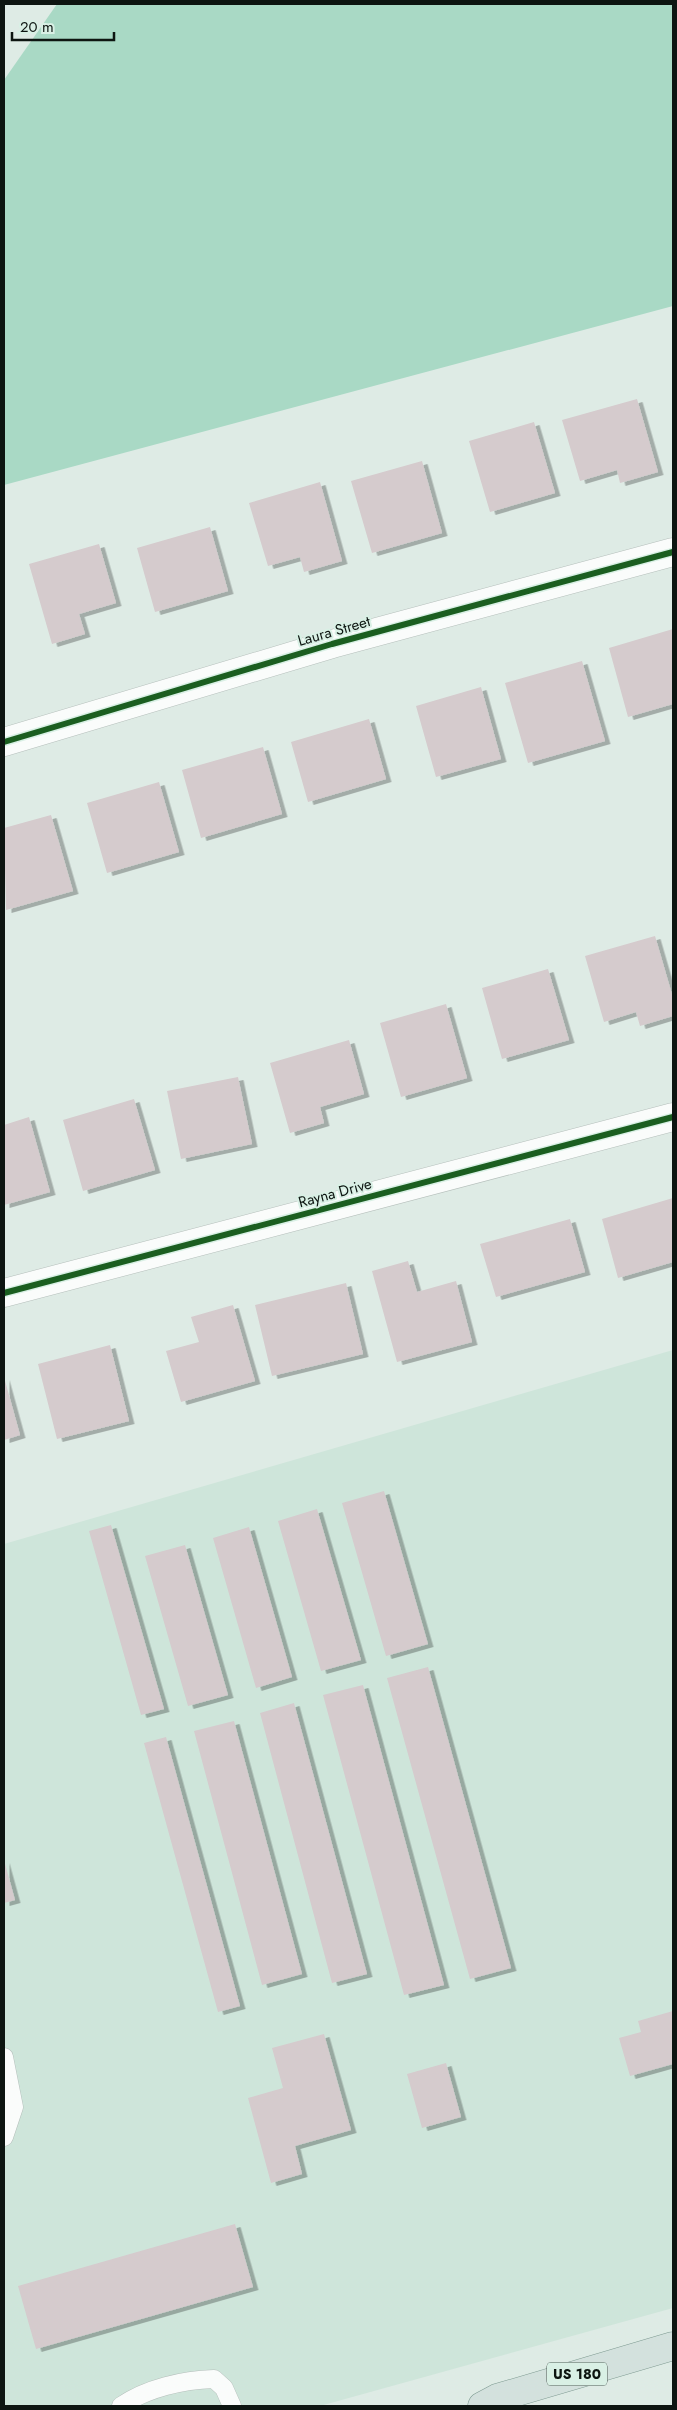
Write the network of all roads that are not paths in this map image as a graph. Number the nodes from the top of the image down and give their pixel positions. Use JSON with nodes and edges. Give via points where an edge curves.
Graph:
{"nodes":[{"id":1,"x":673,"y":552,"type":"edge"},
{"id":2,"x":4,"y":742,"type":"edge"},
{"id":3,"x":673,"y":1117,"type":"edge"},
{"id":4,"x":4,"y":1293,"type":"edge"},
{"id":5,"x":4,"y":2057,"type":"edge"},
{"id":6,"x":4,"y":2137,"type":"edge"},
{"id":7,"x":673,"y":2346,"type":"edge"},
{"id":8,"x":121,"y":2406,"type":"edge"},
{"id":9,"x":232,"y":2406,"type":"edge"},
{"id":10,"x":482,"y":2406,"type":"edge"}],
"edges":[{"from":1,"to":2,"type":"street","name":"Laura Street","via":[[332,644]]},
{"from":3,"to":4,"type":"street","name":"Rayna Drive"},
{"from":5,"to":6,"type":"lane","via":[[14,2107]]},
{"from":7,"to":10,"type":"main road","number":"US 180","via":[[497,2398]]},
{"from":8,"to":9,"type":"lane","via":[[136,2396],[193,2380],[214,2379],[224,2388]]}]}
